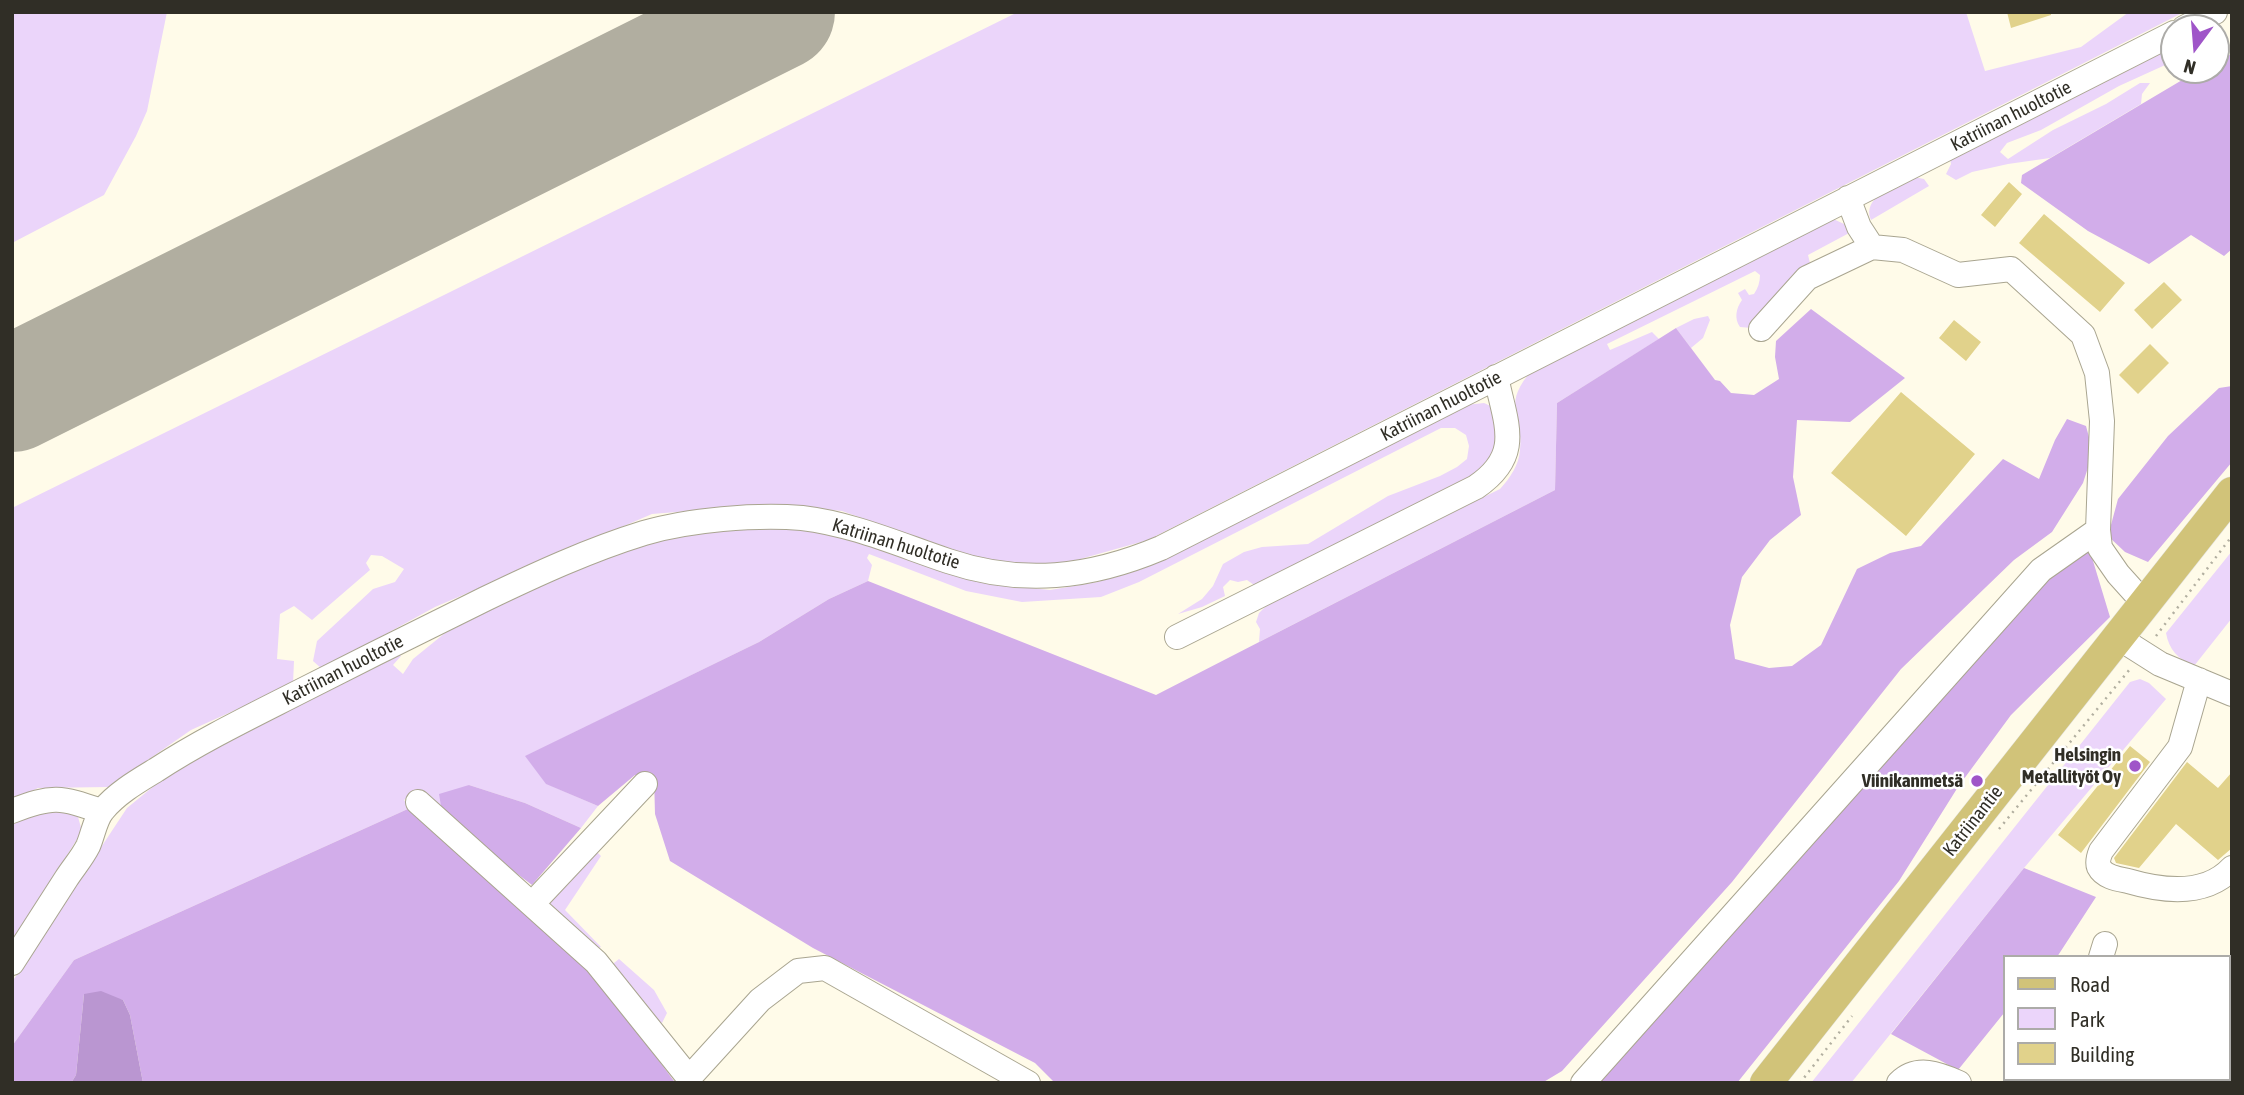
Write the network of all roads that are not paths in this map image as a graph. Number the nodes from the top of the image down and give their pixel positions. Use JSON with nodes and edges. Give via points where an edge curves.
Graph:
{"nodes":[{"id":1,"x":2160,"y":40,"type":"edge"},
{"id":2,"x":1848,"y":198,"type":"junction"},
{"id":3,"x":1865,"y":237,"type":"junction"},
{"id":4,"x":1761,"y":329,"type":"dead end"},
{"id":5,"x":1496,"y":377,"type":"junction"},
{"id":6,"x":2232,"y":494,"type":"edge"},
{"id":7,"x":2098,"y":530,"type":"junction"},
{"id":8,"x":2145,"y":604,"type":"junction"},
{"id":9,"x":1177,"y":637,"type":"dead end"},
{"id":10,"x":2131,"y":645,"type":"junction"},
{"id":11,"x":2199,"y":680,"type":"junction"},
{"id":12,"x":2232,"y":695,"type":"edge"},
{"id":13,"x":645,"y":783,"type":"dead end"},
{"id":14,"x":418,"y":802,"type":"dead end"},
{"id":15,"x":12,"y":811,"type":"edge"},
{"id":16,"x":101,"y":811,"type":"junction"},
{"id":17,"x":2232,"y":868,"type":"edge"},
{"id":18,"x":532,"y":904,"type":"junction"},
{"id":19,"x":12,"y":963,"type":"edge"},
{"id":20,"x":687,"y":1080,"type":"edge"},
{"id":21,"x":1028,"y":1083,"type":"edge"},
{"id":22,"x":1583,"y":1083,"type":"edge"},
{"id":23,"x":1766,"y":1083,"type":"edge"},
{"id":24,"x":1899,"y":1083,"type":"edge"},
{"id":25,"x":1959,"y":1083,"type":"edge"}],
"edges":[{"from":1,"to":2,"type":"street","name":"Katriinan huoltotie"},
{"from":2,"to":3,"type":"street"},
{"from":2,"to":5,"type":"street","name":"Katriinan huoltotie"},
{"from":3,"to":4,"type":"street","via":[[1807,278]]},
{"from":3,"to":7,"type":"street","via":[[1958,275],[2011,270],[2083,335],[2097,373],[2102,421]]},
{"from":5,"to":9,"type":"street","via":[[1508,442],[1501,464],[1490,478]]},
{"from":5,"to":16,"type":"street","name":"Katriinan huoltotie","via":[[1160,548],[1089,572],[1044,577],[980,570],[866,532],[802,518],[734,519],[646,533],[551,568],[268,708],[163,765]]},
{"from":6,"to":8,"type":"main road","name":"Katriinantie"},
{"from":7,"to":8,"type":"street","via":[[2100,548]]},
{"from":7,"to":22,"type":"street","via":[[2041,569]]},
{"from":8,"to":10,"type":"main road","name":"Katriinantie"},
{"from":10,"to":11,"type":"street"},
{"from":10,"to":23,"type":"main road","name":"Katriinantie"},
{"from":11,"to":12,"type":"street"},
{"from":11,"to":17,"type":"street","via":[[2180,747],[2101,851],[2098,863],[2108,876],[2159,890],[2207,884]]},
{"from":13,"to":18,"type":"street"},
{"from":14,"to":18,"type":"street"},
{"from":15,"to":16,"type":"street","via":[[48,798]]},
{"from":16,"to":19,"type":"street","name":"Katriinan huoltotie","via":[[88,845]]},
{"from":18,"to":20,"type":"street","via":[[596,962]]},
{"from":20,"to":21,"type":"street","via":[[760,1000],[798,971],[825,968]]},
{"from":24,"to":25,"type":"street","via":[[1915,1072]]}]}
